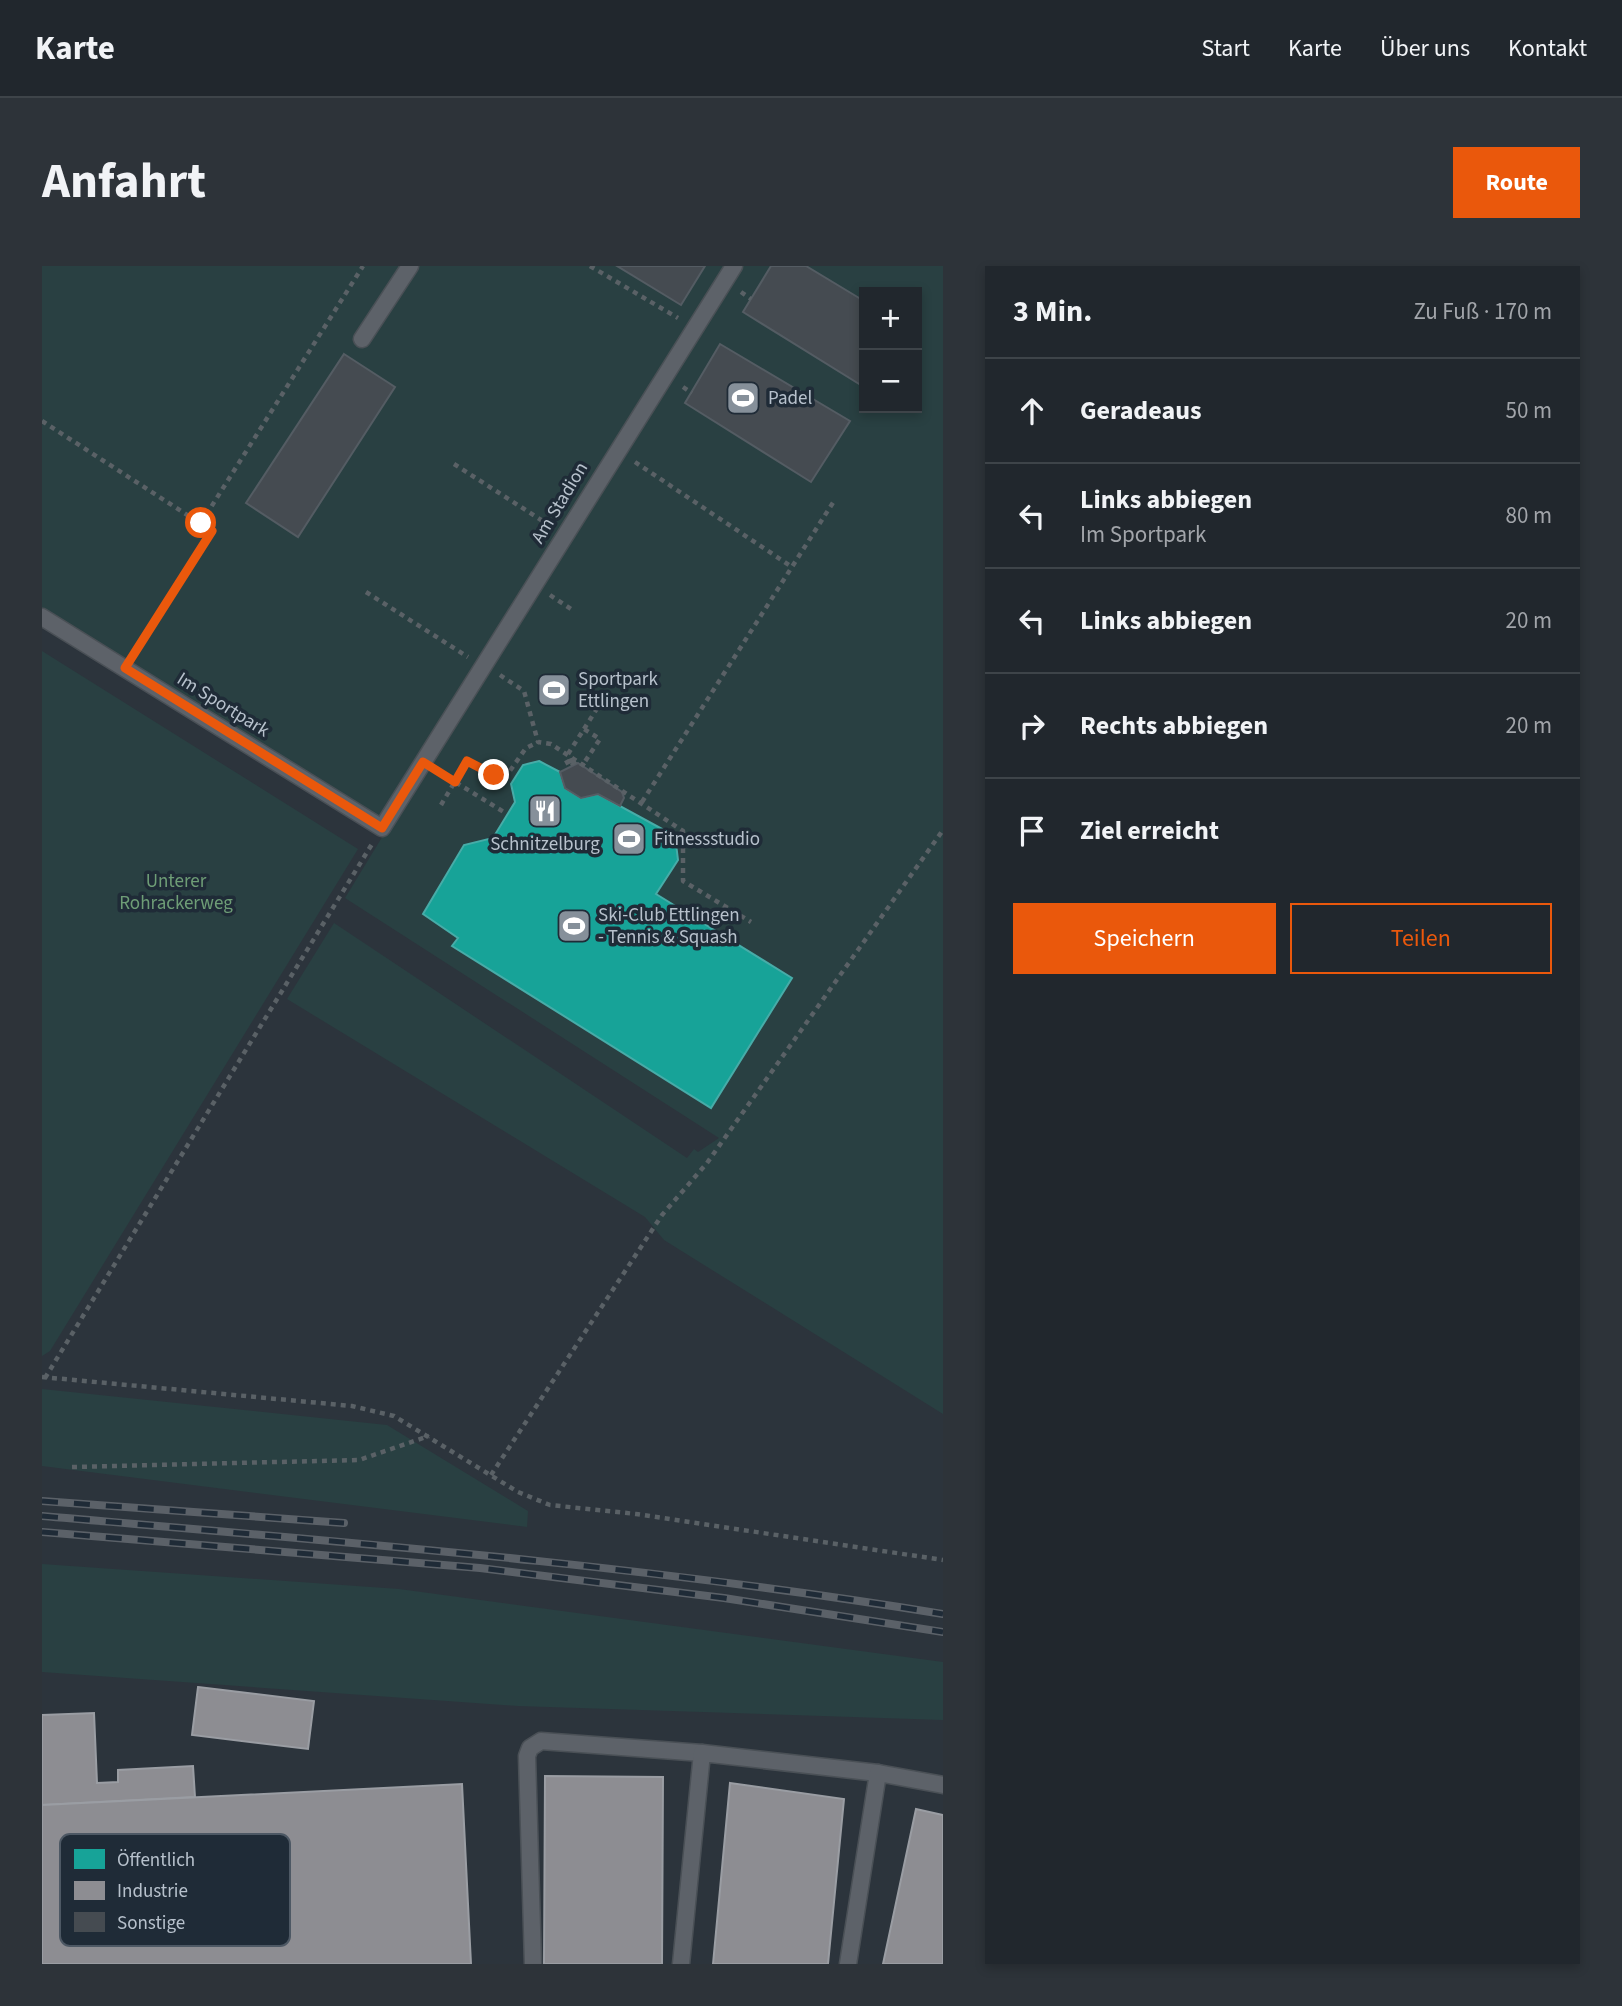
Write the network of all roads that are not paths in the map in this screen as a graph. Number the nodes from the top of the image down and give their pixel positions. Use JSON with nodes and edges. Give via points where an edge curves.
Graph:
{"nodes":[{"id":1,"x":410,"y":266,"type":"edge"},
{"id":2,"x":734,"y":266,"type":"edge"},
{"id":3,"x":362,"y":339,"type":"dead end"},
{"id":4,"x":42,"y":617,"type":"edge"},
{"id":5,"x":382,"y":828,"type":"joint"},
{"id":6,"x":702,"y":1753,"type":"junction"},
{"id":7,"x":878,"y":1773,"type":"junction"},
{"id":8,"x":943,"y":1785,"type":"edge"},
{"id":9,"x":533,"y":1964,"type":"edge"},
{"id":10,"x":681,"y":1964,"type":"edge"},
{"id":11,"x":848,"y":1964,"type":"edge"}],
"edges":[{"from":1,"to":3,"type":"lane"},
{"from":2,"to":5,"type":"lane","name":"Am Stadion"},
{"from":4,"to":5,"type":"lane","name":"Im Sportpark"},
{"from":6,"to":7,"type":"lane"},
{"from":6,"to":9,"type":"lane","via":[[541,1741],[530,1748]]},
{"from":6,"to":10,"type":"lane"},
{"from":7,"to":8,"type":"lane"},
{"from":7,"to":11,"type":"lane"}]}
